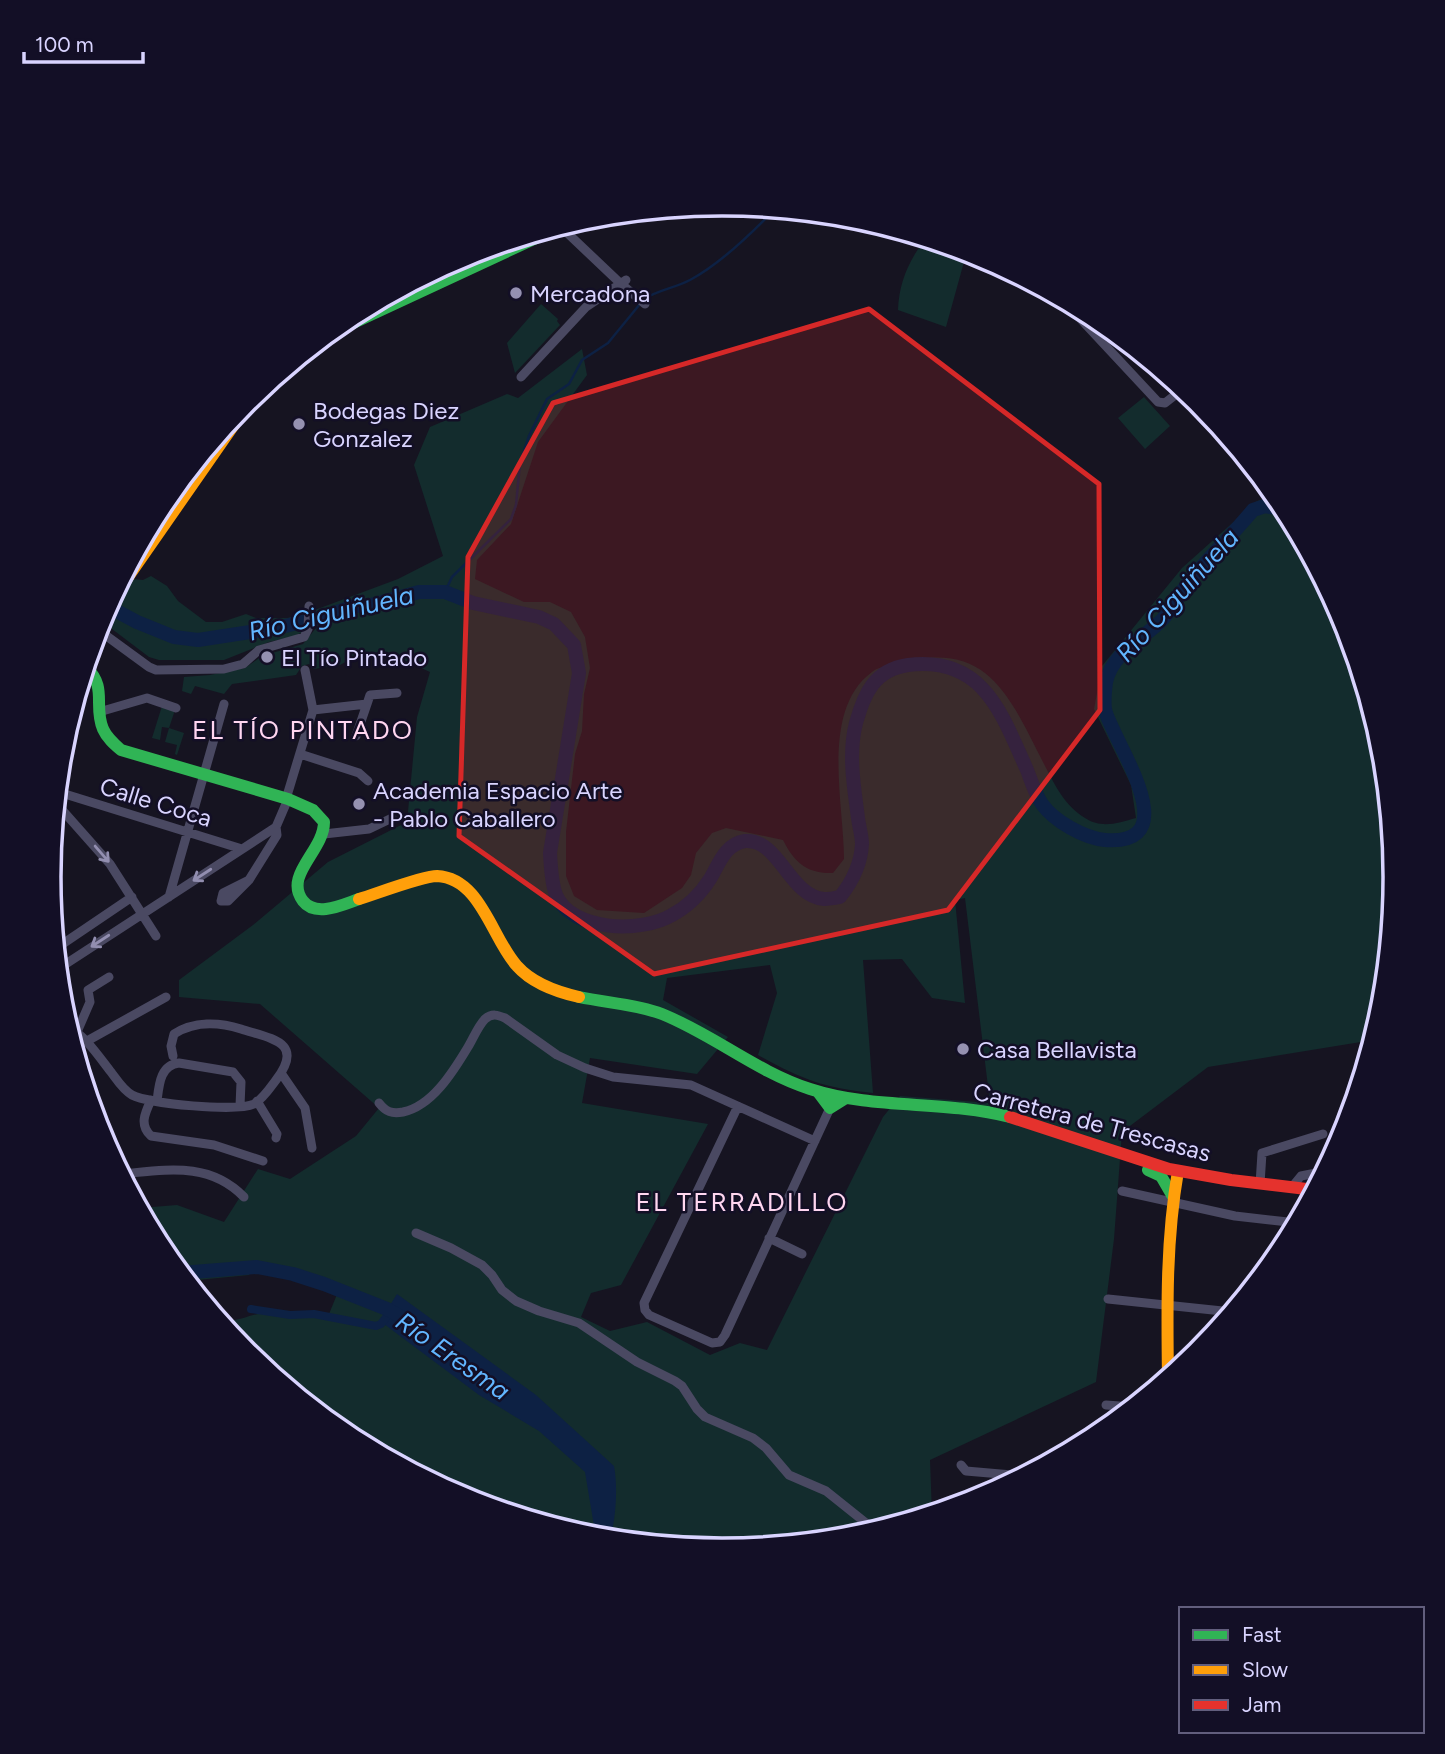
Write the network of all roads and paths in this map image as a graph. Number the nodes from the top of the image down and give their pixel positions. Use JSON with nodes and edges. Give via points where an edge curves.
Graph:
{"nodes":[{"id":1,"x":572,"y":233,"type":"edge"},
{"id":2,"x":497,"y":256,"type":"edge"},
{"id":3,"x":623,"y":282,"type":"junction"},
{"id":4,"x":645,"y":304,"type":"dead end"},
{"id":5,"x":387,"y":307,"type":"edge"},
{"id":6,"x":1085,"y":324,"type":"edge"},
{"id":7,"x":521,"y":377,"type":"dead end"},
{"id":8,"x":1175,"y":395,"type":"edge"},
{"id":9,"x":210,"y":459,"type":"edge"},
{"id":10,"x":153,"y":542,"type":"edge"},
{"id":11,"x":309,"y":609,"type":"dead end"},
{"id":12,"x":107,"y":636,"type":"edge"},
{"id":13,"x":305,"y":670,"type":"dead end"},
{"id":14,"x":94,"y":672,"type":"edge"},
{"id":15,"x":397,"y":693,"type":"dead end"},
{"id":16,"x":224,"y":704,"type":"dead end"},
{"id":17,"x":367,"y":704,"type":"junction"},
{"id":18,"x":176,"y":708,"type":"dead end"},
{"id":19,"x":313,"y":710,"type":"junction"},
{"id":20,"x":99,"y":712,"type":"junction"},
{"id":21,"x":356,"y":736,"type":"dead end"},
{"id":22,"x":300,"y":754,"type":"junction"},
{"id":23,"x":202,"y":774,"type":"junction"},
{"id":24,"x":368,"y":781,"type":"dead end"},
{"id":25,"x":67,"y":795,"type":"edge"},
{"id":26,"x":287,"y":799,"type":"junction"},
{"id":27,"x":65,"y":813,"type":"edge"},
{"id":28,"x":392,"y":818,"type":"dead end"},
{"id":29,"x":276,"y":827,"type":"junction"},
{"id":30,"x":186,"y":831,"type":"junction"},
{"id":31,"x":324,"y":834,"type":"junction"},
{"id":32,"x":242,"y":849,"type":"junction"},
{"id":33,"x":249,"y":880,"type":"dead end"},
{"id":34,"x":132,"y":897,"type":"junction"},
{"id":35,"x":169,"y":897,"type":"junction"},
{"id":36,"x":143,"y":914,"type":"junction"},
{"id":37,"x":156,"y":936,"type":"dead end"},
{"id":38,"x":65,"y":942,"type":"edge"},
{"id":39,"x":67,"y":963,"type":"edge"},
{"id":40,"x":109,"y":977,"type":"dead end"},
{"id":41,"x":166,"y":997,"type":"dead end"},
{"id":42,"x":79,"y":1027,"type":"edge"},
{"id":43,"x":81,"y":1036,"type":"edge"},
{"id":44,"x":87,"y":1041,"type":"junction"},
{"id":45,"x":173,"y":1056,"type":"dead end"},
{"id":46,"x":281,"y":1073,"type":"junction"},
{"id":47,"x":817,"y":1091,"type":"junction"},
{"id":48,"x":846,"y":1098,"type":"junction"},
{"id":49,"x":154,"y":1100,"type":"junction"},
{"id":50,"x":257,"y":1101,"type":"junction"},
{"id":51,"x":379,"y":1103,"type":"dead end"},
{"id":52,"x":738,"y":1106,"type":"junction"},
{"id":53,"x":240,"y":1107,"type":"junction"},
{"id":54,"x":830,"y":1108,"type":"junction"},
{"id":55,"x":1323,"y":1134,"type":"dead end"},
{"id":56,"x":276,"y":1138,"type":"dead end"},
{"id":57,"x":815,"y":1141,"type":"junction"},
{"id":58,"x":312,"y":1148,"type":"dead end"},
{"id":59,"x":1121,"y":1154,"type":"junction"},
{"id":60,"x":263,"y":1161,"type":"dead end"},
{"id":61,"x":1178,"y":1171,"type":"junction"},
{"id":62,"x":131,"y":1173,"type":"edge"},
{"id":63,"x":1314,"y":1173,"type":"edge"},
{"id":64,"x":1257,"y":1183,"type":"junction"},
{"id":65,"x":1292,"y":1187,"type":"junction"},
{"id":66,"x":1305,"y":1189,"type":"edge"},
{"id":67,"x":1122,"y":1191,"type":"dead end"},
{"id":68,"x":244,"y":1197,"type":"dead end"},
{"id":69,"x":1172,"y":1200,"type":"junction"},
{"id":70,"x":1286,"y":1222,"type":"edge"},
{"id":71,"x":416,"y":1233,"type":"dead end"},
{"id":72,"x":769,"y":1237,"type":"junction"},
{"id":73,"x":802,"y":1254,"type":"dead end"},
{"id":74,"x":1108,"y":1299,"type":"dead end"},
{"id":75,"x":1167,"y":1305,"type":"junction"},
{"id":76,"x":1222,"y":1311,"type":"edge"},
{"id":77,"x":1168,"y":1365,"type":"edge"},
{"id":78,"x":1106,"y":1405,"type":"dead end"},
{"id":79,"x":1119,"y":1406,"type":"edge"},
{"id":80,"x":961,"y":1465,"type":"dead end"},
{"id":81,"x":1005,"y":1474,"type":"edge"},
{"id":82,"x":867,"y":1522,"type":"edge"}],
"edges":[{"from":1,"to":3,"type":"street"},
{"from":2,"to":5,"type":"main road"},
{"from":3,"to":4,"type":"street"},
{"from":3,"to":7,"type":"street","via":[[586,307]]},
{"from":6,"to":8,"type":"street","via":[[1158,402],[1165,403]]},
{"from":9,"to":10,"type":"main road"},
{"from":11,"to":12,"type":"street","via":[[304,637],[259,650],[243,664],[220,670],[153,669]]},
{"from":13,"to":19,"type":"street"},
{"from":14,"to":20,"type":"main road","via":[[99,679]]},
{"from":15,"to":17,"type":"street","via":[[370,695]]},
{"from":16,"to":23,"type":"street"},
{"from":17,"to":19,"type":"street"},
{"from":17,"to":21,"type":"street"},
{"from":18,"to":20,"type":"street","via":[[147,698]]},
{"from":19,"to":22,"type":"street"},
{"from":20,"to":23,"type":"main road","via":[[106,736],[121,750]]},
{"from":22,"to":24,"type":"street","via":[[359,773]]},
{"from":22,"to":26,"type":"street"},
{"from":23,"to":26,"type":"main road"},
{"from":23,"to":30,"type":"street"},
{"from":25,"to":30,"type":"street","name":"Calle Coca"},
{"from":26,"to":29,"type":"street"},
{"from":26,"to":31,"type":"main road","via":[[316,811]]},
{"from":27,"to":34,"type":"street","one_way":true,"via":[[104,856]]},
{"from":28,"to":31,"type":"street","via":[[369,829]]},
{"from":29,"to":32,"type":"street"},
{"from":29,"to":33,"type":"street","via":[[277,834]]},
{"from":30,"to":32,"type":"street","name":"Calle Coca"},
{"from":30,"to":35,"type":"street"},
{"from":31,"to":47,"type":"main road","name":"Carretera de Trescasas","via":[[297,879],[299,895],[310,907],[327,909],[435,876],[455,879],[471,891],[507,954],[539,982],[569,994],[664,1015]]},
{"from":32,"to":35,"type":"street","one_way":true},
{"from":34,"to":36,"type":"street"},
{"from":34,"to":38,"type":"street"},
{"from":35,"to":36,"type":"street"},
{"from":36,"to":37,"type":"street"},
{"from":36,"to":39,"type":"street","one_way":true},
{"from":40,"to":42,"type":"street","via":[[88,990],[90,1002]]},
{"from":41,"to":44,"type":"street"},
{"from":43,"to":44,"type":"street"},
{"from":44,"to":49,"type":"street","via":[[126,1091]]},
{"from":45,"to":46,"type":"street","via":[[174,1034],[219,1022],[282,1044],[288,1058]]},
{"from":46,"to":50,"type":"street"},
{"from":46,"to":58,"type":"street","via":[[305,1108]]},
{"from":47,"to":48,"type":"main road","name":"Carretera de Trescasas"},
{"from":47,"to":54,"type":"main road"},
{"from":48,"to":54,"type":"main road"},
{"from":48,"to":59,"type":"main road","name":"Carretera de Trescasas","via":[[998,1114]]},
{"from":49,"to":53,"type":"street"},
{"from":49,"to":53,"type":"street","via":[[167,1068],[179,1063],[233,1072],[241,1083]]},
{"from":49,"to":60,"type":"street","via":[[144,1126],[151,1136],[214,1145]]},
{"from":50,"to":53,"type":"street"},
{"from":50,"to":56,"type":"street"},
{"from":51,"to":52,"type":"street","via":[[393,1113],[426,1102],[483,1022],[496,1015],[585,1068],[613,1077],[691,1085]]},
{"from":52,"to":57,"type":"street"},
{"from":52,"to":72,"type":"street","via":[[644,1304],[649,1315],[718,1343]]},
{"from":54,"to":57,"type":"street"},
{"from":55,"to":64,"type":"street","via":[[1262,1153]]},
{"from":57,"to":72,"type":"street"},
{"from":59,"to":61,"type":"main road","name":"Carretera de Trescasas"},
{"from":59,"to":69,"type":"main road","via":[[1134,1165],[1160,1174]]},
{"from":61,"to":64,"type":"main road","name":"Carretera de Trescasas"},
{"from":61,"to":69,"type":"main road"},
{"from":62,"to":68,"type":"street","via":[[206,1173],[232,1184]]},
{"from":63,"to":65,"type":"street","via":[[1301,1176]]},
{"from":64,"to":65,"type":"main road","name":"Carretera de Trescasas"},
{"from":64,"to":69,"type":"main road","via":[[1237,1187],[1195,1182]]},
{"from":65,"to":66,"type":"main road","name":"Carretera de Trescasas"},
{"from":67,"to":69,"type":"street"},
{"from":69,"to":70,"type":"street","via":[[1235,1216]]},
{"from":69,"to":75,"type":"main road"},
{"from":71,"to":82,"type":"street","via":[[482,1265],[516,1301],[579,1323],[636,1363],[675,1381],[705,1417],[754,1438],[789,1475],[826,1491]]},
{"from":72,"to":73,"type":"street"},
{"from":74,"to":75,"type":"street"},
{"from":75,"to":76,"type":"street"},
{"from":75,"to":77,"type":"main road"},
{"from":78,"to":79,"type":"street"},
{"from":80,"to":81,"type":"street","via":[[966,1471]]}]}
